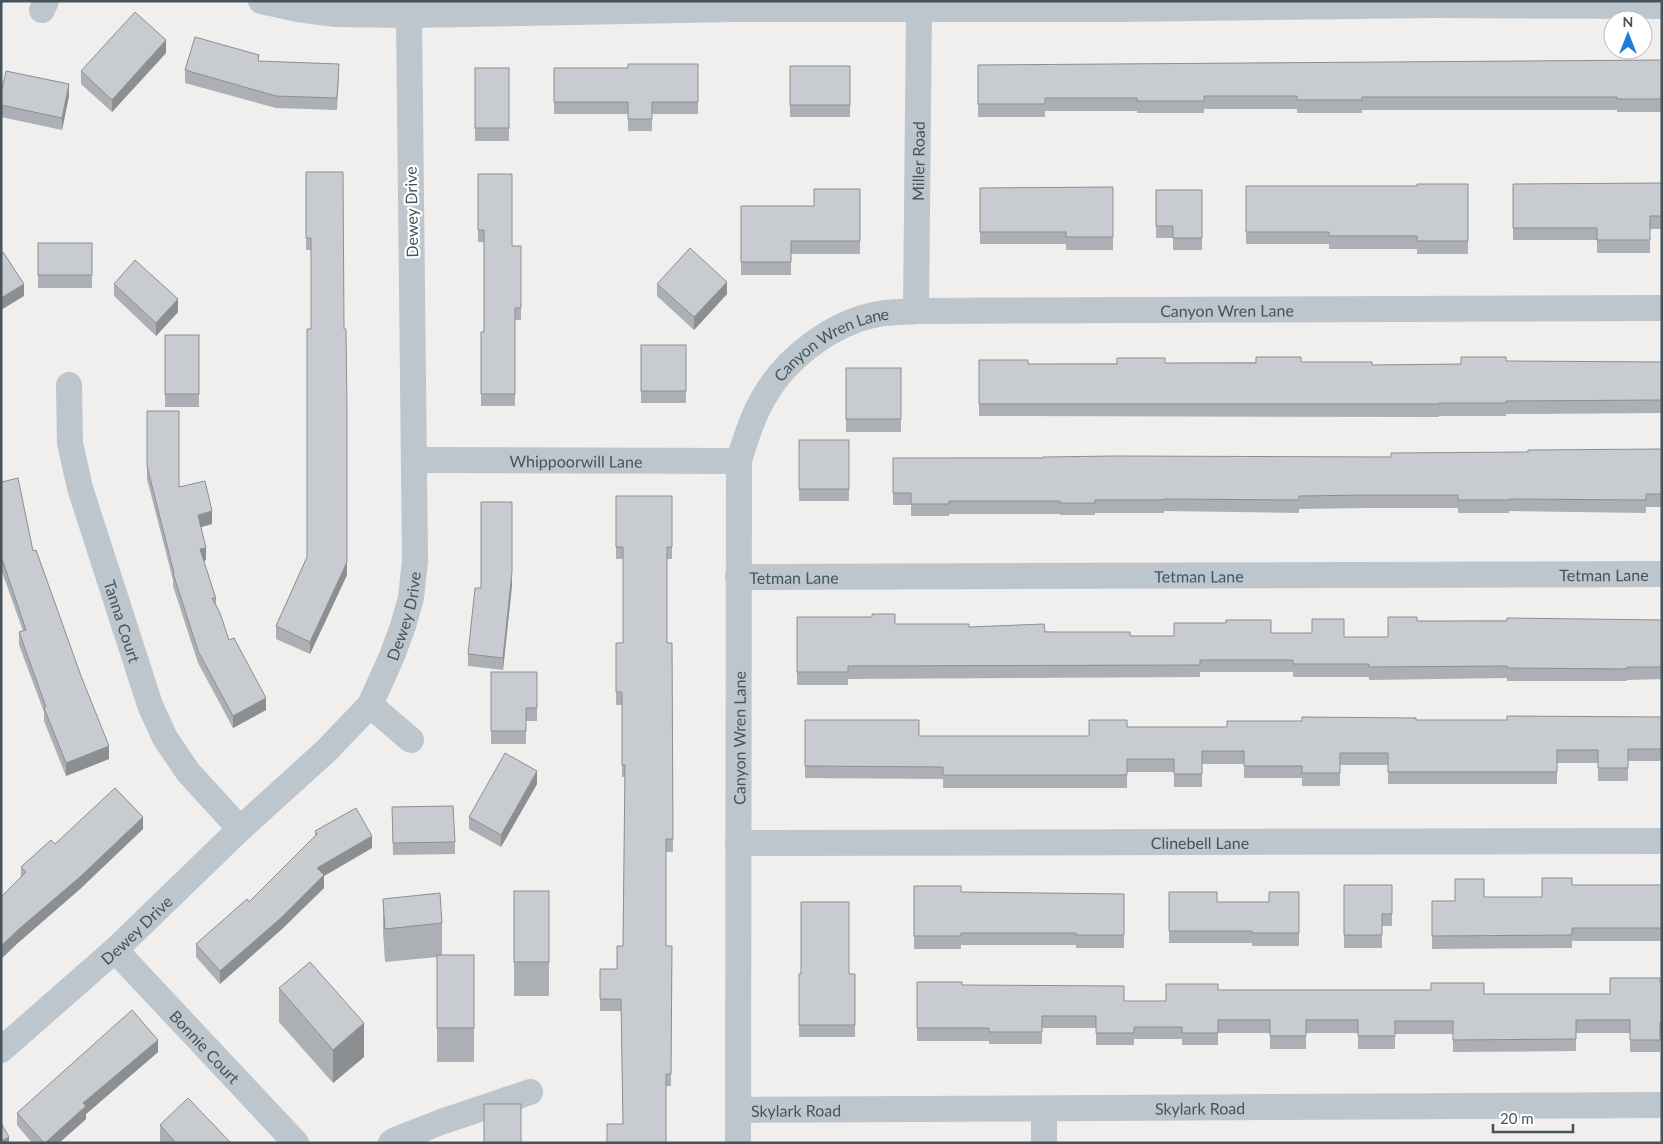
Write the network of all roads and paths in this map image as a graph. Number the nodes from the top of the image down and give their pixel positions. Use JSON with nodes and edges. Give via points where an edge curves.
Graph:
{"nodes":[{"id":1,"x":261,"y":1,"type":"edge"},
{"id":2,"x":1434,"y":3,"type":"edge"},
{"id":3,"x":734,"y":5,"type":"edge"},
{"id":4,"x":1122,"y":5,"type":"edge"},
{"id":5,"x":1662,"y":6,"type":"edge"},
{"id":6,"x":437,"y":8,"type":"edge"},
{"id":7,"x":919,"y":10,"type":"junction"},
{"id":8,"x":409,"y":15,"type":"junction"},
{"id":9,"x":1662,"y":308,"type":"edge"},
{"id":10,"x":916,"y":311,"type":"junction"},
{"id":11,"x":68,"y":385,"type":"dead end"},
{"id":12,"x":414,"y":460,"type":"junction"},
{"id":13,"x":739,"y":462,"type":"junction"},
{"id":14,"x":1662,"y":574,"type":"edge"},
{"id":15,"x":738,"y":578,"type":"junction"},
{"id":16,"x":370,"y":705,"type":"junction"},
{"id":17,"x":411,"y":740,"type":"dead end"},
{"id":18,"x":240,"y":829,"type":"junction"},
{"id":19,"x":1662,"y":841,"type":"edge"},
{"id":20,"x":738,"y":843,"type":"junction"},
{"id":21,"x":115,"y":950,"type":"junction"},
{"id":22,"x":1,"y":1050,"type":"edge"},
{"id":23,"x":530,"y":1092,"type":"dead end"},
{"id":24,"x":1662,"y":1105,"type":"edge"},
{"id":25,"x":1044,"y":1109,"type":"junction"},
{"id":26,"x":738,"y":1110,"type":"junction"},
{"id":27,"x":393,"y":1141,"type":"edge"},
{"id":28,"x":296,"y":1143,"type":"edge"},
{"id":29,"x":738,"y":1143,"type":"edge"},
{"id":30,"x":1044,"y":1143,"type":"edge"}],
"edges":[{"from":1,"to":8,"type":"street","via":[[335,14]]},
{"from":2,"to":4,"type":"street"},
{"from":2,"to":5,"type":"street"},
{"from":3,"to":6,"type":"street"},
{"from":3,"to":7,"type":"street"},
{"from":4,"to":7,"type":"street"},
{"from":6,"to":8,"type":"street"},
{"from":7,"to":10,"type":"street","name":"Miller Road"},
{"from":8,"to":12,"type":"street","name":"Dewey Drive"},
{"from":9,"to":10,"type":"street","name":"Canyon Wren Lane"},
{"from":10,"to":13,"type":"street","name":"Canyon Wren Lane","via":[[878,314],[845,325],[779,360],[748,430]]},
{"from":11,"to":18,"type":"street","name":"Tanna Court","via":[[70,443],[80,488],[150,705],[165,738],[188,772]]},
{"from":12,"to":13,"type":"street","name":"Whippoorwill Lane"},
{"from":12,"to":16,"type":"street","name":"Dewey Drive","via":[[415,561],[411,598],[392,656]]},
{"from":13,"to":15,"type":"street","name":"Canyon Wren Lane"},
{"from":14,"to":15,"type":"street","name":"Tetman Lane"},
{"from":15,"to":20,"type":"street","name":"Canyon Wren Lane"},
{"from":16,"to":17,"type":"street"},
{"from":16,"to":18,"type":"street","name":"Dewey Drive","via":[[326,752]]},
{"from":18,"to":21,"type":"street","name":"Dewey Drive"},
{"from":19,"to":20,"type":"street","name":"Clinebell Lane"},
{"from":20,"to":26,"type":"street","name":"Canyon Wren Lane"},
{"from":21,"to":22,"type":"street","name":"Dewey Drive"},
{"from":21,"to":28,"type":"street","name":"Bonnie Court"},
{"from":23,"to":27,"type":"street"},
{"from":24,"to":25,"type":"street","name":"Skylark Road"},
{"from":25,"to":26,"type":"street","name":"Skylark Road"},
{"from":25,"to":30,"type":"street"},
{"from":26,"to":29,"type":"street","name":"Canyon Wren Lane"}]}
